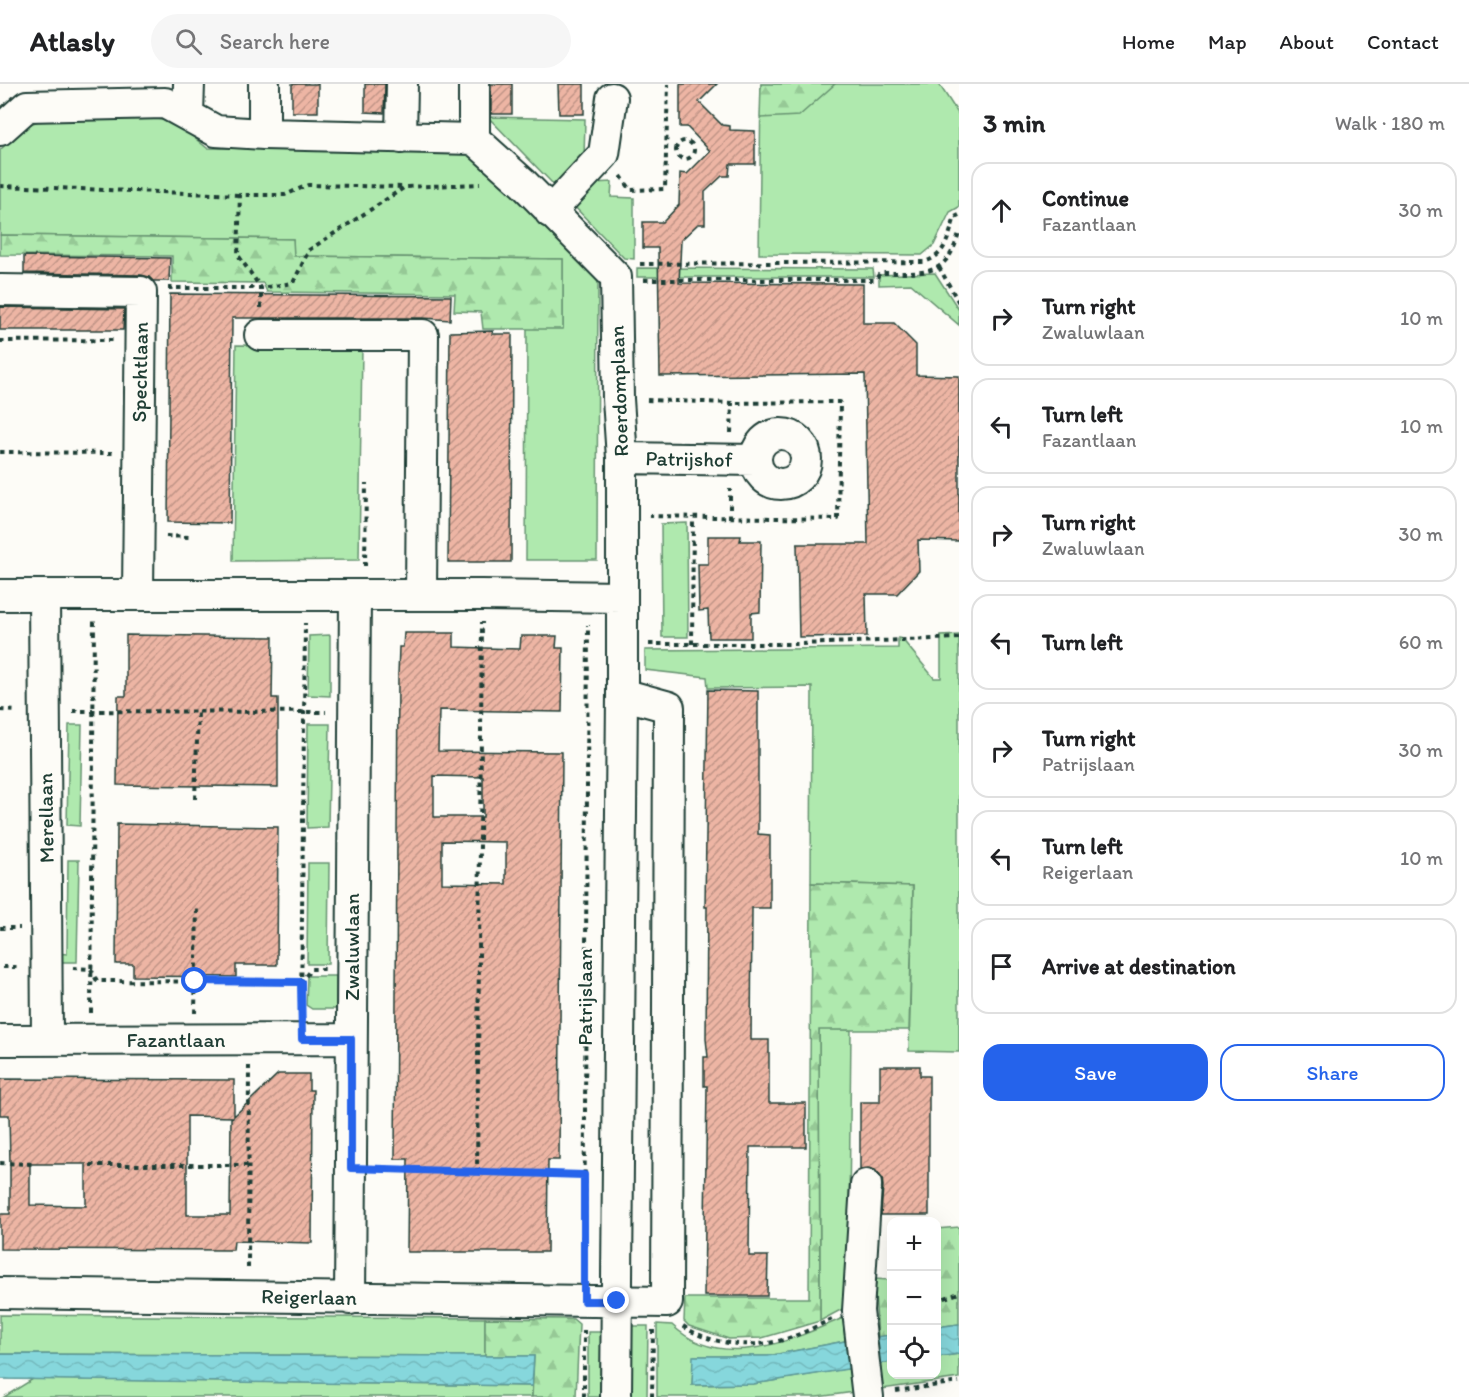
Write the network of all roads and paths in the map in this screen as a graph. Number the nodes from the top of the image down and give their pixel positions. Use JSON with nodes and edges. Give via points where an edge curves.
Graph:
{"nodes":[{"id":1,"x":189,"y":84,"type":"edge"},
{"id":2,"x":264,"y":84,"type":"edge"},
{"id":3,"x":402,"y":84,"type":"edge"},
{"id":4,"x":474,"y":84,"type":"edge"},
{"id":5,"x":668,"y":84,"type":"edge"},
{"id":6,"x":67,"y":95,"type":"edge"},
{"id":7,"x":612,"y":98,"type":"dead end"},
{"id":8,"x":188,"y":114,"type":"junction"},
{"id":9,"x":0,"y":130,"type":"edge"},
{"id":10,"x":264,"y":134,"type":"junction"},
{"id":11,"x":401,"y":138,"type":"junction"},
{"id":12,"x":474,"y":139,"type":"junction"},
{"id":13,"x":666,"y":149,"type":"junction"},
{"id":14,"x":676,"y":149,"type":"junction"},
{"id":15,"x":604,"y":154,"type":"junction"},
{"id":16,"x":523,"y":183,"type":"junction"},
{"id":17,"x":0,"y":186,"type":"edge"},
{"id":18,"x":405,"y":187,"type":"junction"},
{"id":19,"x":240,"y":195,"type":"junction"},
{"id":20,"x":550,"y":212,"type":"junction"},
{"id":21,"x":959,"y":215,"type":"edge"},
{"id":22,"x":959,"y":233,"type":"edge"},
{"id":23,"x":939,"y":267,"type":"junction"},
{"id":24,"x":616,"y":277,"type":"junction"},
{"id":25,"x":261,"y":288,"type":"junction"},
{"id":26,"x":0,"y":290,"type":"edge"},
{"id":27,"x":141,"y":292,"type":"junction"},
{"id":28,"x":959,"y":303,"type":"edge"},
{"id":29,"x":260,"y":335,"type":"dead end"},
{"id":30,"x":0,"y":340,"type":"edge"},
{"id":31,"x":140,"y":340,"type":"junction"},
{"id":32,"x":0,"y":452,"type":"edge"},
{"id":33,"x":139,"y":453,"type":"junction"},
{"id":34,"x":622,"y":458,"type":"junction"},
{"id":35,"x":756,"y":459,"type":"dead end"},
{"id":36,"x":366,"y":483,"type":"dead end"},
{"id":37,"x":693,"y":517,"type":"dead end"},
{"id":38,"x":94,"y":594,"type":"junction"},
{"id":39,"x":138,"y":594,"type":"junction"},
{"id":40,"x":44,"y":595,"type":"junction"},
{"id":41,"x":306,"y":595,"type":"junction"},
{"id":42,"x":360,"y":595,"type":"junction"},
{"id":43,"x":421,"y":595,"type":"junction"},
{"id":44,"x":482,"y":595,"type":"junction"},
{"id":45,"x":0,"y":596,"type":"edge"},
{"id":46,"x":588,"y":597,"type":"junction"},
{"id":47,"x":621,"y":597,"type":"junction"},
{"id":48,"x":959,"y":638,"type":"edge"},
{"id":49,"x":622,"y":644,"type":"junction"},
{"id":50,"x":692,"y":644,"type":"junction"},
{"id":51,"x":622,"y":694,"type":"junction"},
{"id":52,"x":0,"y":710,"type":"edge"},
{"id":53,"x":45,"y":711,"type":"junction"},
{"id":54,"x":93,"y":711,"type":"junction"},
{"id":55,"x":198,"y":711,"type":"junction"},
{"id":56,"x":303,"y":711,"type":"junction"},
{"id":57,"x":353,"y":712,"type":"junction"},
{"id":58,"x":195,"y":799,"type":"dead end"},
{"id":59,"x":197,"y":906,"type":"dead end"},
{"id":60,"x":47,"y":968,"type":"junction"},
{"id":61,"x":91,"y":969,"type":"junction"},
{"id":62,"x":352,"y":969,"type":"junction"},
{"id":63,"x":195,"y":981,"type":"junction"},
{"id":64,"x":301,"y":982,"type":"junction"},
{"id":65,"x":302,"y":1039,"type":"junction"},
{"id":66,"x":351,"y":1039,"type":"junction"},
{"id":67,"x":0,"y":1040,"type":"edge"},
{"id":68,"x":47,"y":1040,"type":"junction"},
{"id":69,"x":90,"y":1040,"type":"junction"},
{"id":70,"x":249,"y":1040,"type":"junction"},
{"id":71,"x":195,"y":1041,"type":"junction"},
{"id":72,"x":0,"y":1163,"type":"edge"},
{"id":73,"x":34,"y":1164,"type":"dead end"},
{"id":74,"x":90,"y":1166,"type":"dead end"},
{"id":75,"x":249,"y":1166,"type":"junction"},
{"id":76,"x":351,"y":1168,"type":"junction"},
{"id":77,"x":477,"y":1173,"type":"junction"},
{"id":78,"x":584,"y":1175,"type":"junction"},
{"id":79,"x":866,"y":1185,"type":"dead end"},
{"id":80,"x":0,"y":1293,"type":"edge"},
{"id":81,"x":959,"y":1293,"type":"edge"},
{"id":82,"x":248,"y":1296,"type":"junction"},
{"id":83,"x":350,"y":1299,"type":"junction"},
{"id":84,"x":941,"y":1299,"type":"edge"},
{"id":85,"x":584,"y":1301,"type":"junction"},
{"id":86,"x":617,"y":1301,"type":"junction"},
{"id":87,"x":660,"y":1312,"type":"junction"},
{"id":88,"x":859,"y":1316,"type":"junction"},
{"id":89,"x":959,"y":1382,"type":"edge"},
{"id":90,"x":868,"y":1393,"type":"edge"},
{"id":91,"x":584,"y":1397,"type":"edge"},
{"id":92,"x":616,"y":1397,"type":"edge"},
{"id":93,"x":652,"y":1397,"type":"edge"}],
"edges":[{"from":1,"to":8,"type":"street"},
{"from":2,"to":10,"type":"street"},
{"from":3,"to":11,"type":"street"},
{"from":4,"to":12,"type":"street"},
{"from":5,"to":13,"type":"path"},
{"from":6,"to":8,"type":"street","via":[[165,103]]},
{"from":6,"to":9,"type":"street","via":[[27,106]]},
{"from":7,"to":15,"type":"street"},
{"from":8,"to":10,"type":"street","via":[[216,131]]},
{"from":10,"to":11,"type":"street"},
{"from":11,"to":12,"type":"street"},
{"from":12,"to":16,"type":"street"},
{"from":13,"to":14,"type":"path"},
{"from":13,"to":15,"type":"path","via":[[665,189],[631,190]]},
{"from":14,"to":14,"type":"path","via":[[684,141],[694,151],[683,159]]},
{"from":15,"to":20,"type":"street"},
{"from":16,"to":18,"type":"path"},
{"from":16,"to":20,"type":"street"},
{"from":17,"to":19,"type":"path"},
{"from":18,"to":19,"type":"path","via":[[308,185],[285,195]]},
{"from":18,"to":25,"type":"path","via":[[309,250],[293,283]]},
{"from":19,"to":25,"type":"path","via":[[238,255]]},
{"from":20,"to":24,"type":"street"},
{"from":21,"to":24,"type":"path","via":[[943,249],[935,259],[924,262],[636,264]]},
{"from":22,"to":23,"type":"path","via":[[953,253]]},
{"from":23,"to":24,"type":"path","via":[[880,273],[875,280]]},
{"from":23,"to":28,"type":"path"},
{"from":24,"to":34,"type":"street","name":"Roerdomplaan"},
{"from":25,"to":27,"type":"path","via":[[173,287]]},
{"from":26,"to":27,"type":"street","name":"Spechtlaan"},
{"from":27,"to":31,"type":"street","name":"Spechtlaan"},
{"from":29,"to":43,"type":"street","via":[[423,335]]},
{"from":30,"to":31,"type":"path"},
{"from":31,"to":33,"type":"street","name":"Spechtlaan"},
{"from":32,"to":33,"type":"path"},
{"from":33,"to":39,"type":"street","name":"Spechtlaan"},
{"from":34,"to":35,"type":"street","name":"Patrijshof"},
{"from":34,"to":47,"type":"street","name":"Roerdomplaan"},
{"from":36,"to":42,"type":"path"},
{"from":37,"to":50,"type":"path"},
{"from":38,"to":39,"type":"street"},
{"from":38,"to":40,"type":"street"},
{"from":38,"to":54,"type":"path"},
{"from":39,"to":41,"type":"street"},
{"from":40,"to":45,"type":"street"},
{"from":40,"to":53,"type":"street","name":"Merellaan"},
{"from":41,"to":42,"type":"street"},
{"from":41,"to":56,"type":"path"},
{"from":42,"to":43,"type":"street"},
{"from":42,"to":57,"type":"street","name":"Zwaluwlaan"},
{"from":43,"to":44,"type":"street"},
{"from":44,"to":46,"type":"street"},
{"from":44,"to":77,"type":"path"},
{"from":46,"to":47,"type":"street"},
{"from":46,"to":78,"type":"path","name":"Patrijslaan"},
{"from":47,"to":49,"type":"street","name":"Patrijslaan"},
{"from":48,"to":50,"type":"path"},
{"from":49,"to":50,"type":"path"},
{"from":49,"to":51,"type":"street","name":"Patrijslaan"},
{"from":51,"to":86,"type":"street","name":"Patrijslaan"},
{"from":51,"to":87,"type":"street","via":[[669,707]]},
{"from":52,"to":53,"type":"path"},
{"from":53,"to":54,"type":"path"},
{"from":53,"to":60,"type":"street","name":"Merellaan"},
{"from":54,"to":55,"type":"path"},
{"from":54,"to":61,"type":"path"},
{"from":55,"to":56,"type":"path"},
{"from":55,"to":58,"type":"path"},
{"from":56,"to":57,"type":"path"},
{"from":56,"to":64,"type":"path"},
{"from":57,"to":62,"type":"street","name":"Zwaluwlaan"},
{"from":59,"to":63,"type":"path"},
{"from":60,"to":61,"type":"path"},
{"from":60,"to":68,"type":"street","name":"Merellaan"},
{"from":61,"to":63,"type":"path","via":[[96,981]]},
{"from":61,"to":69,"type":"path"},
{"from":62,"to":64,"type":"path","via":[[311,969]]},
{"from":62,"to":66,"type":"street","name":"Zwaluwlaan"},
{"from":63,"to":64,"type":"path"},
{"from":63,"to":71,"type":"path"},
{"from":64,"to":65,"type":"path"},
{"from":65,"to":66,"type":"street","name":"Fazantlaan"},
{"from":65,"to":70,"type":"street","name":"Fazantlaan"},
{"from":66,"to":76,"type":"street","name":"Zwaluwlaan"},
{"from":67,"to":68,"type":"street","name":"Fazantlaan"},
{"from":68,"to":69,"type":"street","name":"Fazantlaan"},
{"from":69,"to":71,"type":"street","name":"Fazantlaan"},
{"from":70,"to":71,"type":"street","name":"Fazantlaan"},
{"from":70,"to":75,"type":"path"},
{"from":72,"to":73,"type":"path"},
{"from":74,"to":75,"type":"path"},
{"from":75,"to":82,"type":"path"},
{"from":76,"to":77,"type":"path"},
{"from":76,"to":83,"type":"street","name":"Zwaluwlaan"},
{"from":77,"to":78,"type":"path"},
{"from":78,"to":85,"type":"path","name":"Patrijslaan"},
{"from":79,"to":88,"type":"street"},
{"from":80,"to":82,"type":"street","name":"Reigerlaan"},
{"from":81,"to":84,"type":"path"},
{"from":82,"to":83,"type":"street","name":"Reigerlaan"},
{"from":83,"to":85,"type":"street","name":"Reigerlaan"},
{"from":85,"to":86,"type":"street","name":"Reigerlaan"},
{"from":85,"to":91,"type":"path","name":"Patrijslaan"},
{"from":86,"to":87,"type":"street"},
{"from":86,"to":92,"type":"street","name":"Patrijslaan"},
{"from":87,"to":88,"type":"path","via":[[686,1328],[728,1343],[784,1340],[843,1313]]},
{"from":87,"to":93,"type":"path"},
{"from":88,"to":90,"type":"street"},
{"from":89,"to":90,"type":"path"}]}
